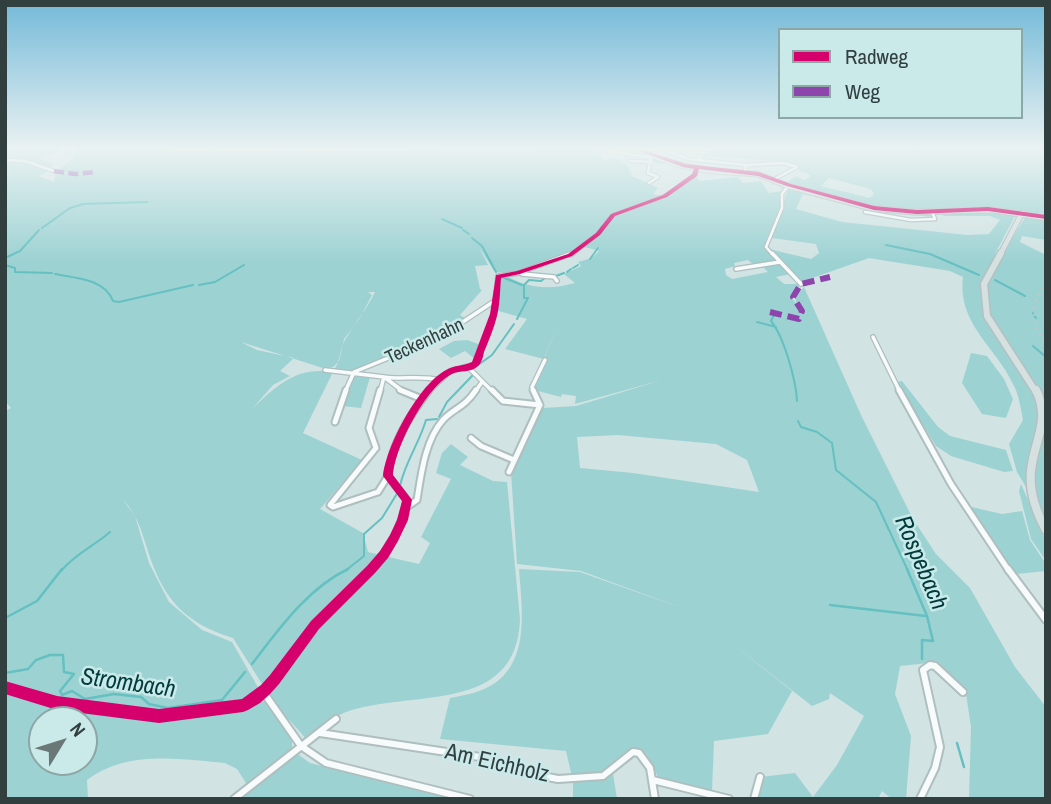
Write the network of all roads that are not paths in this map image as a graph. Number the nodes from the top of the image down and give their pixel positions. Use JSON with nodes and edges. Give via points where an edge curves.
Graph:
{"nodes":[{"id":1,"x":788,"y":186,"type":"edge"},
{"id":2,"x":679,"y":187,"type":"edge"},
{"id":3,"x":790,"y":187,"type":"edge"},
{"id":4,"x":865,"y":212,"type":"dead end"},
{"id":5,"x":932,"y":212,"type":"junction"},
{"id":6,"x":1020,"y":217,"type":"junction"},
{"id":7,"x":1046,"y":218,"type":"edge"},
{"id":8,"x":781,"y":262,"type":"junction"},
{"id":9,"x":736,"y":269,"type":"dead end"},
{"id":10,"x":518,"y":273,"type":"junction"},
{"id":11,"x":557,"y":281,"type":"dead end"},
{"id":12,"x":801,"y":284,"type":"dead end"},
{"id":13,"x":493,"y":301,"type":"junction"},
{"id":14,"x":873,"y":337,"type":"dead end"},
{"id":15,"x":545,"y":360,"type":"dead end"},
{"id":16,"x":469,"y":368,"type":"junction"},
{"id":17,"x":325,"y":370,"type":"dead end"},
{"id":18,"x":351,"y":374,"type":"junction"},
{"id":19,"x":384,"y":377,"type":"junction"},
{"id":20,"x":440,"y":380,"type":"junction"},
{"id":21,"x":482,"y":382,"type":"junction"},
{"id":22,"x":422,"y":399,"type":"junction"},
{"id":23,"x":540,"y":405,"type":"junction"},
{"id":24,"x":335,"y":422,"type":"dead end"},
{"id":25,"x":471,"y":438,"type":"dead end"},
{"id":26,"x":514,"y":460,"type":"junction"},
{"id":27,"x":509,"y":472,"type":"dead end"},
{"id":28,"x":388,"y":476,"type":"junction"},
{"id":29,"x":407,"y":507,"type":"junction"},
{"id":30,"x":1046,"y":530,"type":"edge"},
{"id":31,"x":1046,"y":620,"type":"edge"},
{"id":32,"x":5,"y":687,"type":"edge"},
{"id":33,"x":963,"y":692,"type":"dead end"},
{"id":34,"x":264,"y":693,"type":"junction"},
{"id":35,"x":336,"y":719,"type":"dead end"},
{"id":36,"x":320,"y":733,"type":"junction"},
{"id":37,"x":301,"y":746,"type":"junction"},
{"id":38,"x":760,"y":777,"type":"dead end"},
{"id":39,"x":653,"y":780,"type":"junction"},
{"id":40,"x":234,"y":799,"type":"edge"},
{"id":41,"x":470,"y":799,"type":"edge"},
{"id":42,"x":655,"y":799,"type":"edge"},
{"id":43,"x":729,"y":799,"type":"edge"},
{"id":44,"x":754,"y":799,"type":"edge"},
{"id":45,"x":920,"y":799,"type":"edge"}],
"edges":[{"from":1,"to":8,"type":"street","via":[[767,244]]},
{"from":2,"to":10,"type":"street","via":[[613,215],[598,234],[570,255]]},
{"from":3,"to":5,"type":"main road","via":[[871,208]]},
{"from":4,"to":5,"type":"street","via":[[921,220],[935,219]]},
{"from":5,"to":6,"type":"main road","via":[[998,210]]},
{"from":6,"to":7,"type":"main road"},
{"from":6,"to":30,"type":"main road","via":[[982,295],[984,313],[1043,404],[1043,433],[1032,462],[1030,491]]},
{"from":8,"to":9,"type":"street"},
{"from":8,"to":12,"type":"street"},
{"from":10,"to":11,"type":"street"},
{"from":10,"to":13,"type":"street","via":[[498,276]]},
{"from":13,"to":16,"type":"street","via":[[494,314],[478,361]]},
{"from":13,"to":18,"type":"street","name":"Teckenhahn","via":[[457,328]]},
{"from":14,"to":31,"type":"street","via":[[894,386],[953,491]]},
{"from":15,"to":23,"type":"street","via":[[531,387]]},
{"from":16,"to":20,"type":"street","via":[[450,371]]},
{"from":16,"to":21,"type":"street"},
{"from":17,"to":18,"type":"street"},
{"from":18,"to":19,"type":"street"},
{"from":18,"to":24,"type":"street"},
{"from":19,"to":20,"type":"street"},
{"from":19,"to":22,"type":"street","via":[[395,388]]},
{"from":19,"to":28,"type":"street","via":[[369,428],[376,448],[330,501],[333,507],[377,492]]},
{"from":20,"to":22,"type":"street"},
{"from":21,"to":23,"type":"street","via":[[503,401]]},
{"from":21,"to":29,"type":"street","via":[[465,406],[443,420],[424,459],[416,500]]},
{"from":22,"to":28,"type":"street","via":[[390,459]]},
{"from":23,"to":26,"type":"street"},
{"from":25,"to":26,"type":"street"},
{"from":26,"to":27,"type":"street"},
{"from":28,"to":29,"type":"street","via":[[406,495]]},
{"from":29,"to":34,"type":"street","via":[[374,569],[314,625]]},
{"from":32,"to":34,"type":"street","via":[[57,703],[159,716],[243,705]]},
{"from":33,"to":45,"type":"street","via":[[935,666],[923,670],[939,756]]},
{"from":34,"to":37,"type":"street"},
{"from":35,"to":36,"type":"street"},
{"from":36,"to":37,"type":"street"},
{"from":36,"to":39,"type":"street","name":"Am Eichholz","via":[[480,757],[491,766],[566,780],[603,776],[633,752],[647,761]]},
{"from":37,"to":40,"type":"street"},
{"from":37,"to":41,"type":"street","via":[[345,770]]},
{"from":38,"to":44,"type":"street"},
{"from":39,"to":42,"type":"street","name":"Am Eichholz"},
{"from":39,"to":43,"type":"street"}]}
